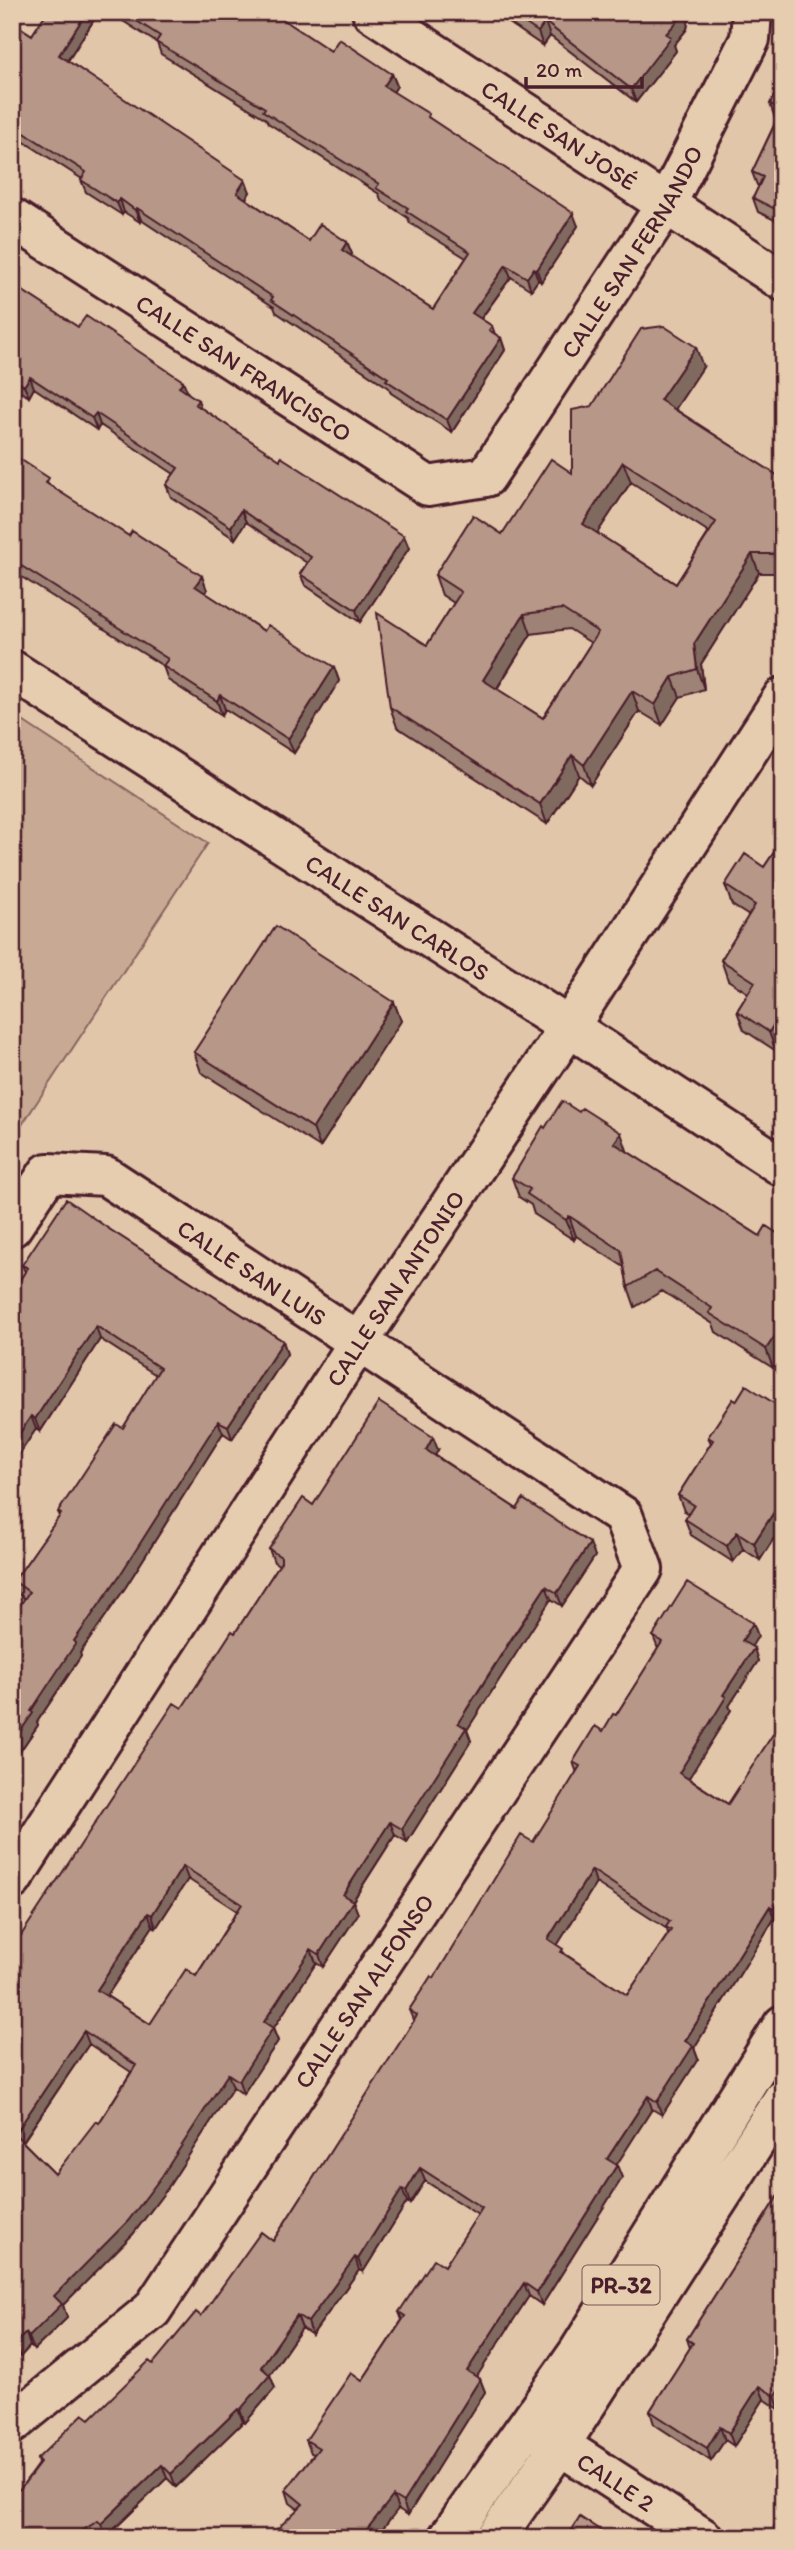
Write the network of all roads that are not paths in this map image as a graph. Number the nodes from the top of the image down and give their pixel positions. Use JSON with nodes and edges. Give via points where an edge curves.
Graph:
{"nodes":[{"id":1,"x":372,"y":12,"type":"edge"},
{"id":2,"x":752,"y":12,"type":"edge"},
{"id":3,"x":667,"y":203,"type":"junction"},
{"id":4,"x":12,"y":218,"type":"edge"},
{"id":5,"x":783,"y":281,"type":"edge"},
{"id":6,"x":486,"y":477,"type":"joint"},
{"id":7,"x":12,"y":670,"type":"edge"},
{"id":8,"x":783,"y":697,"type":"edge"},
{"id":9,"x":569,"y":1027,"type":"junction"},
{"id":10,"x":783,"y":1167,"type":"edge"},
{"id":11,"x":12,"y":1227,"type":"edge"},
{"id":12,"x":358,"y":1343,"type":"junction"},
{"id":13,"x":623,"y":1516,"type":"joint"},
{"id":14,"x":12,"y":1880,"type":"edge"},
{"id":15,"x":783,"y":2025,"type":"edge"},
{"id":16,"x":783,"y":2099,"type":"edge"},
{"id":17,"x":12,"y":2424,"type":"edge"},
{"id":18,"x":527,"y":2424,"type":"junction"},
{"id":19,"x":560,"y":2445,"type":"junction"},
{"id":20,"x":448,"y":2538,"type":"edge"},
{"id":21,"x":495,"y":2538,"type":"edge"},
{"id":22,"x":703,"y":2538,"type":"edge"}],
"edges":[{"from":1,"to":3,"type":"street","name":"CALLE SAN JOSÉ"},
{"from":2,"to":3,"type":"street","name":"CALLE SAN FERNANDO","via":[[750,39]]},
{"from":3,"to":5,"type":"street","name":"CALLE SAN JOSÉ"},
{"from":3,"to":6,"type":"street","name":"CALLE SAN FERNANDO"},
{"from":4,"to":6,"type":"street","name":"CALLE SAN FRANCISCO","via":[[428,486]]},
{"from":7,"to":9,"type":"street","name":"CALLE SAN CARLOS"},
{"from":8,"to":9,"type":"street","name":"CALLE SAN ANTONIO"},
{"from":9,"to":10,"type":"street","name":"CALLE SAN CARLOS"},
{"from":9,"to":12,"type":"street","name":"CALLE SAN ANTONIO"},
{"from":11,"to":12,"type":"street","name":"CALLE SAN LUIS","via":[[48,1173],[106,1176]]},
{"from":12,"to":13,"type":"street","name":"CALLE SAN LUIS"},
{"from":12,"to":14,"type":"street","name":"CALLE SAN ANTONIO"},
{"from":13,"to":17,"type":"street","name":"CALLE SAN ALFONSO","via":[[643,1569],[152,2310]]},
{"from":15,"to":18,"type":"street","number":"PR-32","via":[[578,2353]]},
{"from":16,"to":19,"type":"street","number":"PR-32"},
{"from":18,"to":19,"type":"street","name":"CALLE 2"},
{"from":18,"to":20,"type":"street","number":"PR-32"},
{"from":19,"to":21,"type":"street","number":"PR-32"},
{"from":19,"to":22,"type":"street","name":"CALLE 2"}]}
